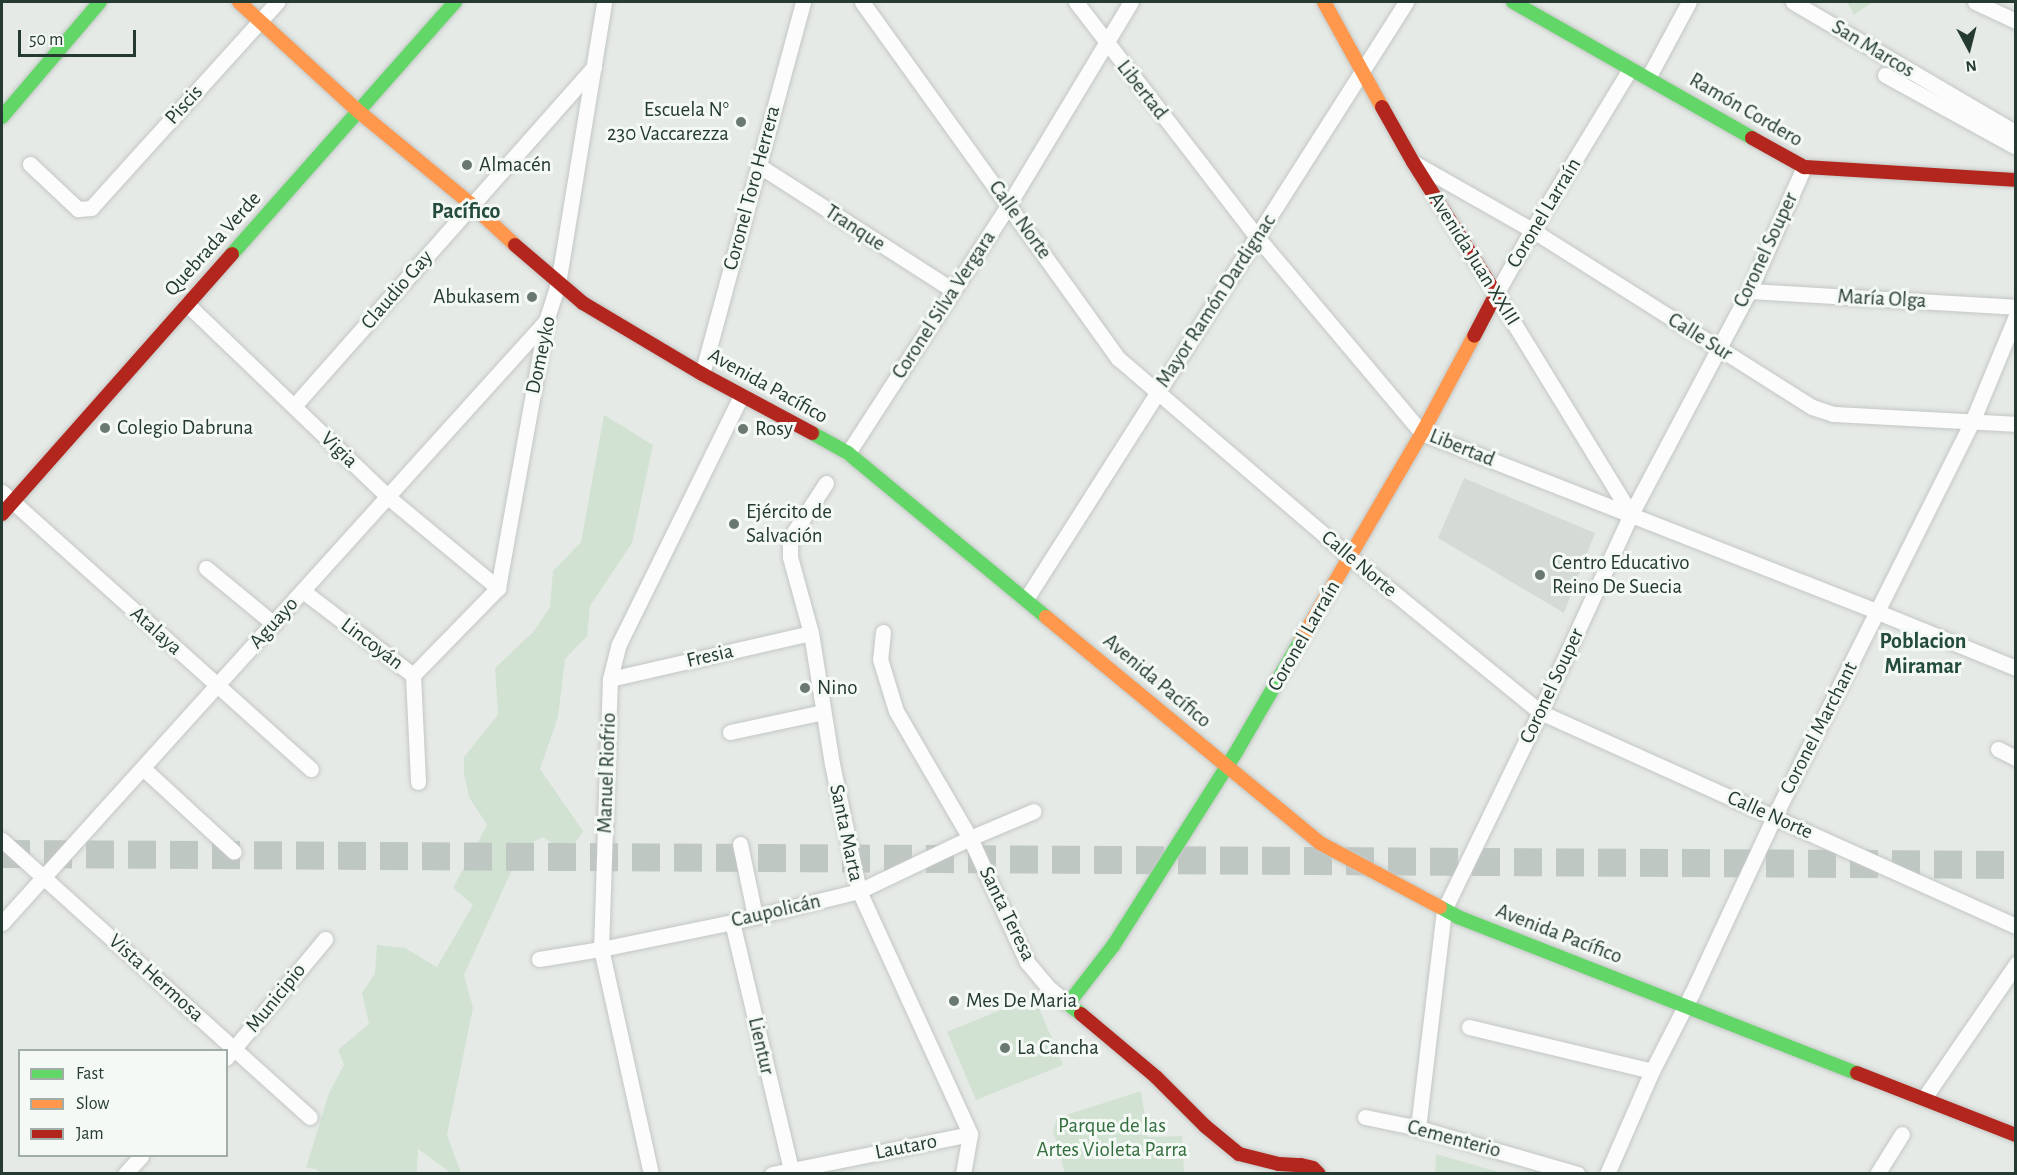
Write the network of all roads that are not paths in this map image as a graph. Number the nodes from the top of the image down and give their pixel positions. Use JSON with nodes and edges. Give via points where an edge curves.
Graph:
{"nodes":[{"id":1,"x":100,"y":2,"type":"edge"},
{"id":2,"x":239,"y":2,"type":"edge"},
{"id":3,"x":277,"y":2,"type":"edge"},
{"id":4,"x":455,"y":2,"type":"edge"},
{"id":5,"x":604,"y":2,"type":"edge"},
{"id":6,"x":803,"y":2,"type":"edge"},
{"id":7,"x":862,"y":2,"type":"edge"},
{"id":8,"x":1076,"y":2,"type":"edge"},
{"id":9,"x":1131,"y":2,"type":"edge"},
{"id":10,"x":1324,"y":2,"type":"edge"},
{"id":11,"x":1406,"y":2,"type":"edge"},
{"id":12,"x":1514,"y":2,"type":"edge"},
{"id":13,"x":1689,"y":2,"type":"edge"},
{"id":14,"x":1793,"y":2,"type":"edge"},
{"id":15,"x":1975,"y":2,"type":"edge"},
{"id":16,"x":261,"y":20,"type":"junction"},
{"id":17,"x":2016,"y":21,"type":"edge"},
{"id":18,"x":1105,"y":42,"type":"junction"},
{"id":19,"x":595,"y":66,"type":"junction"},
{"id":20,"x":1630,"y":69,"type":"junction"},
{"id":21,"x":1363,"y":71,"type":"junction"},
{"id":22,"x":1885,"y":75,"type":"dead end"},
{"id":23,"x":1648,"y":78,"type":"junction"},
{"id":24,"x":358,"y":111,"type":"junction"},
{"id":25,"x":2,"y":117,"type":"edge"},
{"id":26,"x":2016,"y":133,"type":"edge"},
{"id":27,"x":2016,"y":147,"type":"edge"},
{"id":28,"x":1413,"y":162,"type":"junction"},
{"id":29,"x":30,"y":164,"type":"dead end"},
{"id":30,"x":758,"y":165,"type":"junction"},
{"id":31,"x":1804,"y":167,"type":"junction"},
{"id":32,"x":2016,"y":180,"type":"edge"},
{"id":33,"x":1009,"y":204,"type":"junction"},
{"id":34,"x":472,"y":205,"type":"junction"},
{"id":35,"x":1532,"y":230,"type":"junction"},
{"id":36,"x":1257,"y":237,"type":"junction"},
{"id":37,"x":558,"y":284,"type":"junction"},
{"id":38,"x":953,"y":290,"type":"junction"},
{"id":39,"x":1749,"y":291,"type":"junction"},
{"id":40,"x":1496,"y":294,"type":"junction"},
{"id":41,"x":187,"y":304,"type":"junction"},
{"id":42,"x":2016,"y":307,"type":"edge"},
{"id":43,"x":2016,"y":316,"type":"edge"},
{"id":44,"x":546,"y":321,"type":"junction"},
{"id":45,"x":1717,"y":347,"type":"junction"},
{"id":46,"x":702,"y":374,"type":"junction"},
{"id":47,"x":1157,"y":393,"type":"junction"},
{"id":48,"x":741,"y":396,"type":"junction"},
{"id":49,"x":294,"y":406,"type":"junction"},
{"id":50,"x":1972,"y":422,"type":"junction"},
{"id":51,"x":2016,"y":424,"type":"edge"},
{"id":52,"x":1422,"y":433,"type":"junction"},
{"id":53,"x":848,"y":453,"type":"junction"},
{"id":54,"x":826,"y":483,"type":"dead end"},
{"id":55,"x":7,"y":497,"type":"edge"},
{"id":56,"x":388,"y":497,"type":"junction"},
{"id":57,"x":2,"y":514,"type":"edge"},
{"id":58,"x":1630,"y":514,"type":"junction"},
{"id":59,"x":1350,"y":557,"type":"junction"},
{"id":60,"x":206,"y":568,"type":"dead end"},
{"id":61,"x":498,"y":588,"type":"junction"},
{"id":62,"x":303,"y":591,"type":"junction"},
{"id":63,"x":1026,"y":599,"type":"junction"},
{"id":64,"x":1878,"y":612,"type":"junction"},
{"id":65,"x":274,"y":624,"type":"junction"},
{"id":66,"x":883,"y":632,"type":"dead end"},
{"id":67,"x":811,"y":633,"type":"junction"},
{"id":68,"x":2016,"y":668,"type":"edge"},
{"id":69,"x":413,"y":675,"type":"junction"},
{"id":70,"x":610,"y":679,"type":"junction"},
{"id":71,"x":217,"y":686,"type":"junction"},
{"id":72,"x":823,"y":712,"type":"junction"},
{"id":73,"x":1540,"y":712,"type":"junction"},
{"id":74,"x":730,"y":732,"type":"dead end"},
{"id":75,"x":1998,"y":749,"type":"dead end"},
{"id":76,"x":2016,"y":758,"type":"edge"},
{"id":77,"x":1225,"y":766,"type":"junction"},
{"id":78,"x":144,"y":769,"type":"junction"},
{"id":79,"x":310,"y":769,"type":"dead end"},
{"id":80,"x":418,"y":782,"type":"dead end"},
{"id":81,"x":1034,"y":811,"type":"dead end"},
{"id":82,"x":1774,"y":817,"type":"junction"},
{"id":83,"x":970,"y":838,"type":"junction"},
{"id":84,"x":2,"y":840,"type":"edge"},
{"id":85,"x":740,"y":844,"type":"dead end"},
{"id":86,"x":234,"y":852,"type":"dead end"},
{"id":87,"x":44,"y":877,"type":"junction"},
{"id":88,"x":859,"y":891,"type":"junction"},
{"id":89,"x":1444,"y":910,"type":"junction"},
{"id":90,"x":755,"y":916,"type":"junction"},
{"id":91,"x":732,"y":922,"type":"junction"},
{"id":92,"x":2,"y":923,"type":"edge"},
{"id":93,"x":2016,"y":926,"type":"edge"},
{"id":94,"x":325,"y":939,"type":"dead end"},
{"id":95,"x":601,"y":949,"type":"junction"},
{"id":96,"x":539,"y":959,"type":"dead end"},
{"id":97,"x":2016,"y":964,"type":"edge"},
{"id":98,"x":1068,"y":1004,"type":"junction"},
{"id":99,"x":1685,"y":1006,"type":"junction"},
{"id":100,"x":1469,"y":1027,"type":"dead end"},
{"id":101,"x":226,"y":1049,"type":"edge"},
{"id":102,"x":230,"y":1053,"type":"edge"},
{"id":103,"x":1652,"y":1071,"type":"junction"},
{"id":104,"x":1924,"y":1098,"type":"junction"},
{"id":105,"x":310,"y":1117,"type":"dead end"},
{"id":106,"x":1365,"y":1117,"type":"dead end"},
{"id":107,"x":1418,"y":1128,"type":"junction"},
{"id":108,"x":970,"y":1134,"type":"junction"},
{"id":109,"x":1902,"y":1134,"type":"dead end"},
{"id":110,"x":2016,"y":1135,"type":"edge"},
{"id":111,"x":139,"y":1157,"type":"edge"},
{"id":112,"x":791,"y":1170,"type":"junction"},
{"id":113,"x":125,"y":1173,"type":"edge"},
{"id":114,"x":651,"y":1173,"type":"edge"},
{"id":115,"x":772,"y":1173,"type":"edge"},
{"id":116,"x":963,"y":1173,"type":"edge"},
{"id":117,"x":1318,"y":1173,"type":"edge"},
{"id":118,"x":1577,"y":1173,"type":"edge"},
{"id":119,"x":1607,"y":1173,"type":"edge"},
{"id":120,"x":1877,"y":1173,"type":"edge"}],
"edges":[{"from":1,"to":25,"type":"street"},
{"from":2,"to":16,"type":"street","name":"Avenida Pacífico"},
{"from":3,"to":16,"type":"street","name":"Piscis"},
{"from":4,"to":24,"type":"street","name":"Quebrada Verde"},
{"from":5,"to":19,"type":"street","name":"Domeyko"},
{"from":6,"to":30,"type":"street","name":"Coronel Toro Herrera"},
{"from":7,"to":33,"type":"street","name":"Calle Norte"},
{"from":8,"to":18,"type":"street","name":"Libertad"},
{"from":9,"to":18,"type":"street","name":"Coronel Silva Vergara"},
{"from":10,"to":21,"type":"street","name":"Avenida Juan XXIII"},
{"from":11,"to":21,"type":"street","name":"Mayor Ramón Dardignac"},
{"from":12,"to":20,"type":"street","name":"Ramón Cordero"},
{"from":13,"to":23,"type":"street"},
{"from":14,"to":26,"type":"street","name":"San Marcos"},
{"from":15,"to":17,"type":"street"},
{"from":16,"to":24,"type":"street","name":"Avenida Pacífico"},
{"from":16,"to":29,"type":"street","name":"Piscis","via":[[91,208],[78,209]]},
{"from":18,"to":33,"type":"street","name":"Coronel Silva Vergara"},
{"from":18,"to":36,"type":"street","name":"Libertad"},
{"from":19,"to":34,"type":"street","name":"Claudio Gay"},
{"from":19,"to":37,"type":"street","name":"Domeyko"},
{"from":20,"to":23,"type":"street","name":"Ramón Cordero"},
{"from":20,"to":35,"type":"street","name":"Coronel Larraín"},
{"from":21,"to":28,"type":"street","name":"Avenida Juan XXIII"},
{"from":21,"to":36,"type":"street","name":"Mayor Ramón Dardignac"},
{"from":22,"to":27,"type":"street"},
{"from":23,"to":31,"type":"street","name":"Ramón Cordero"},
{"from":24,"to":34,"type":"street","name":"Avenida Pacífico"},
{"from":24,"to":41,"type":"street","name":"Quebrada Verde"},
{"from":28,"to":35,"type":"street","name":"Calle Sur"},
{"from":28,"to":40,"type":"street","name":"Avenida Juan XXIII"},
{"from":30,"to":38,"type":"street","name":"Tranque"},
{"from":30,"to":46,"type":"street","name":"Coronel Toro Herrera"},
{"from":31,"to":32,"type":"street","name":"Ramón Cordero"},
{"from":31,"to":39,"type":"street","name":"Coronel Souper"},
{"from":33,"to":38,"type":"street","name":"Coronel Silva Vergara"},
{"from":33,"to":47,"type":"street","name":"Calle Norte","via":[[1119,359]]},
{"from":34,"to":37,"type":"street","name":"Avenida Pacífico"},
{"from":34,"to":49,"type":"street","name":"Claudio Gay"},
{"from":35,"to":40,"type":"street","name":"Coronel Larraín"},
{"from":35,"to":45,"type":"street","name":"Calle Sur"},
{"from":36,"to":47,"type":"street","name":"Mayor Ramón Dardignac"},
{"from":36,"to":52,"type":"street","name":"Libertad"},
{"from":37,"to":44,"type":"street","name":"Domeyko"},
{"from":37,"to":46,"type":"street","name":"Avenida Pacífico"},
{"from":38,"to":53,"type":"street","name":"Coronel Silva Vergara"},
{"from":39,"to":42,"type":"street","name":"María Olga"},
{"from":39,"to":45,"type":"street","name":"Coronel Souper"},
{"from":40,"to":52,"type":"street","name":"Coronel Larraín"},
{"from":40,"to":58,"type":"street","name":"Avenida Juan XXIII"},
{"from":41,"to":49,"type":"street","name":"Vigia"},
{"from":41,"to":55,"type":"street","name":"Quebrada Verde"},
{"from":43,"to":50,"type":"street","name":"Coronel Marchant"},
{"from":44,"to":56,"type":"street","name":"Aguayo"},
{"from":44,"to":61,"type":"street","name":"Domeyko"},
{"from":45,"to":50,"type":"street","name":"Calle Sur","via":[[1812,406],[1833,414]]},
{"from":45,"to":58,"type":"street","name":"Coronel Souper"},
{"from":46,"to":48,"type":"street","name":"Avenida Pacífico"},
{"from":47,"to":59,"type":"street","name":"Calle Norte"},
{"from":47,"to":63,"type":"street","name":"Mayor Ramón Dardignac"},
{"from":48,"to":53,"type":"street","name":"Avenida Pacífico"},
{"from":48,"to":70,"type":"street","name":"Manuel Riofrio","via":[[619,644]]},
{"from":49,"to":56,"type":"street","name":"Vigia"},
{"from":50,"to":51,"type":"street","name":"Calle Sur"},
{"from":50,"to":64,"type":"street","name":"Coronel Marchant"},
{"from":52,"to":58,"type":"street","name":"Libertad"},
{"from":52,"to":59,"type":"street","name":"Coronel Larraín"},
{"from":53,"to":63,"type":"street","name":"Avenida Pacífico"},
{"from":54,"to":67,"type":"street","name":"Santa Marta","via":[[790,544]]},
{"from":55,"to":57,"type":"street","name":"Quebrada Verde"},
{"from":55,"to":71,"type":"street","name":"Atalaya"},
{"from":56,"to":61,"type":"street","name":"Vigia"},
{"from":56,"to":62,"type":"street","name":"Aguayo"},
{"from":58,"to":64,"type":"street","name":"Libertad"},
{"from":58,"to":73,"type":"street","name":"Coronel Souper"},
{"from":59,"to":73,"type":"street","name":"Calle Norte"},
{"from":59,"to":77,"type":"street","name":"Coronel Larraín"},
{"from":60,"to":65,"type":"street"},
{"from":61,"to":69,"type":"street"},
{"from":62,"to":65,"type":"street","name":"Aguayo"},
{"from":62,"to":69,"type":"street","name":"Lincoyán"},
{"from":63,"to":77,"type":"street","name":"Avenida Pacífico"},
{"from":64,"to":68,"type":"street","name":"Libertad"},
{"from":64,"to":82,"type":"street","name":"Coronel Marchant"},
{"from":65,"to":71,"type":"street","name":"Aguayo"},
{"from":66,"to":83,"type":"street","name":"Santa Teresa","via":[[880,660],[896,711]]},
{"from":67,"to":70,"type":"street","name":"Fresia"},
{"from":67,"to":72,"type":"street","name":"Santa Marta"},
{"from":69,"to":80,"type":"street","name":"Lincoyán"},
{"from":70,"to":95,"type":"street","name":"Manuel Riofrio"},
{"from":71,"to":78,"type":"street","name":"Aguayo"},
{"from":71,"to":79,"type":"street","name":"Atalaya"},
{"from":72,"to":74,"type":"street"},
{"from":72,"to":88,"type":"street","name":"Santa Marta"},
{"from":73,"to":82,"type":"street","name":"Calle Norte"},
{"from":73,"to":89,"type":"street","name":"Coronel Souper"},
{"from":75,"to":76,"type":"street"},
{"from":77,"to":89,"type":"street","name":"Avenida Pacífico","via":[[1320,843]]},
{"from":77,"to":98,"type":"street","name":"Coronel Larraín","via":[[1113,946]]},
{"from":78,"to":86,"type":"street"},
{"from":78,"to":87,"type":"street","name":"Aguayo"},
{"from":81,"to":83,"type":"street","name":"Caupolicán"},
{"from":82,"to":93,"type":"street","name":"Calle Norte"},
{"from":82,"to":99,"type":"street","name":"Coronel Marchant"},
{"from":83,"to":88,"type":"street","name":"Caupolicán"},
{"from":83,"to":98,"type":"street","name":"Santa Teresa","via":[[1027,962]]},
{"from":84,"to":87,"type":"street","name":"Vista Hermosa"},
{"from":85,"to":90,"type":"street"},
{"from":87,"to":92,"type":"street","name":"Aguayo"},
{"from":87,"to":101,"type":"street","name":"Vista Hermosa"},
{"from":88,"to":90,"type":"street","name":"Caupolicán"},
{"from":88,"to":108,"type":"street","name":"Santa Marta"},
{"from":89,"to":99,"type":"street","name":"Avenida Pacífico"},
{"from":89,"to":107,"type":"street","name":"Coronel Souper"},
{"from":90,"to":91,"type":"street","name":"Caupolicán"},
{"from":91,"to":95,"type":"street","name":"Caupolicán"},
{"from":91,"to":112,"type":"street","name":"Lientur"},
{"from":94,"to":102,"type":"street","name":"Municipio"},
{"from":95,"to":96,"type":"street","name":"Caupolicán"},
{"from":95,"to":114,"type":"street","name":"Manuel Riofrio"},
{"from":97,"to":104,"type":"street"},
{"from":98,"to":117,"type":"street","name":"Santa Teresa","via":[[1156,1077],[1239,1154],[1301,1165]]},
{"from":99,"to":103,"type":"street","name":"Coronel Marchant"},
{"from":99,"to":104,"type":"street","name":"Avenida Pacífico"},
{"from":100,"to":103,"type":"street"},
{"from":102,"to":105,"type":"street","name":"Vista Hermosa"},
{"from":103,"to":119,"type":"street","name":"Coronel Marchant"},
{"from":104,"to":110,"type":"street","name":"Avenida Pacífico"},
{"from":106,"to":107,"type":"street","name":"Cementerio"},
{"from":107,"to":118,"type":"street","name":"Cementerio"},
{"from":108,"to":112,"type":"street","name":"Lautaro"},
{"from":108,"to":116,"type":"street"},
{"from":109,"to":120,"type":"street"},
{"from":111,"to":113,"type":"street"},
{"from":112,"to":115,"type":"street","name":"Lautaro"}]}
